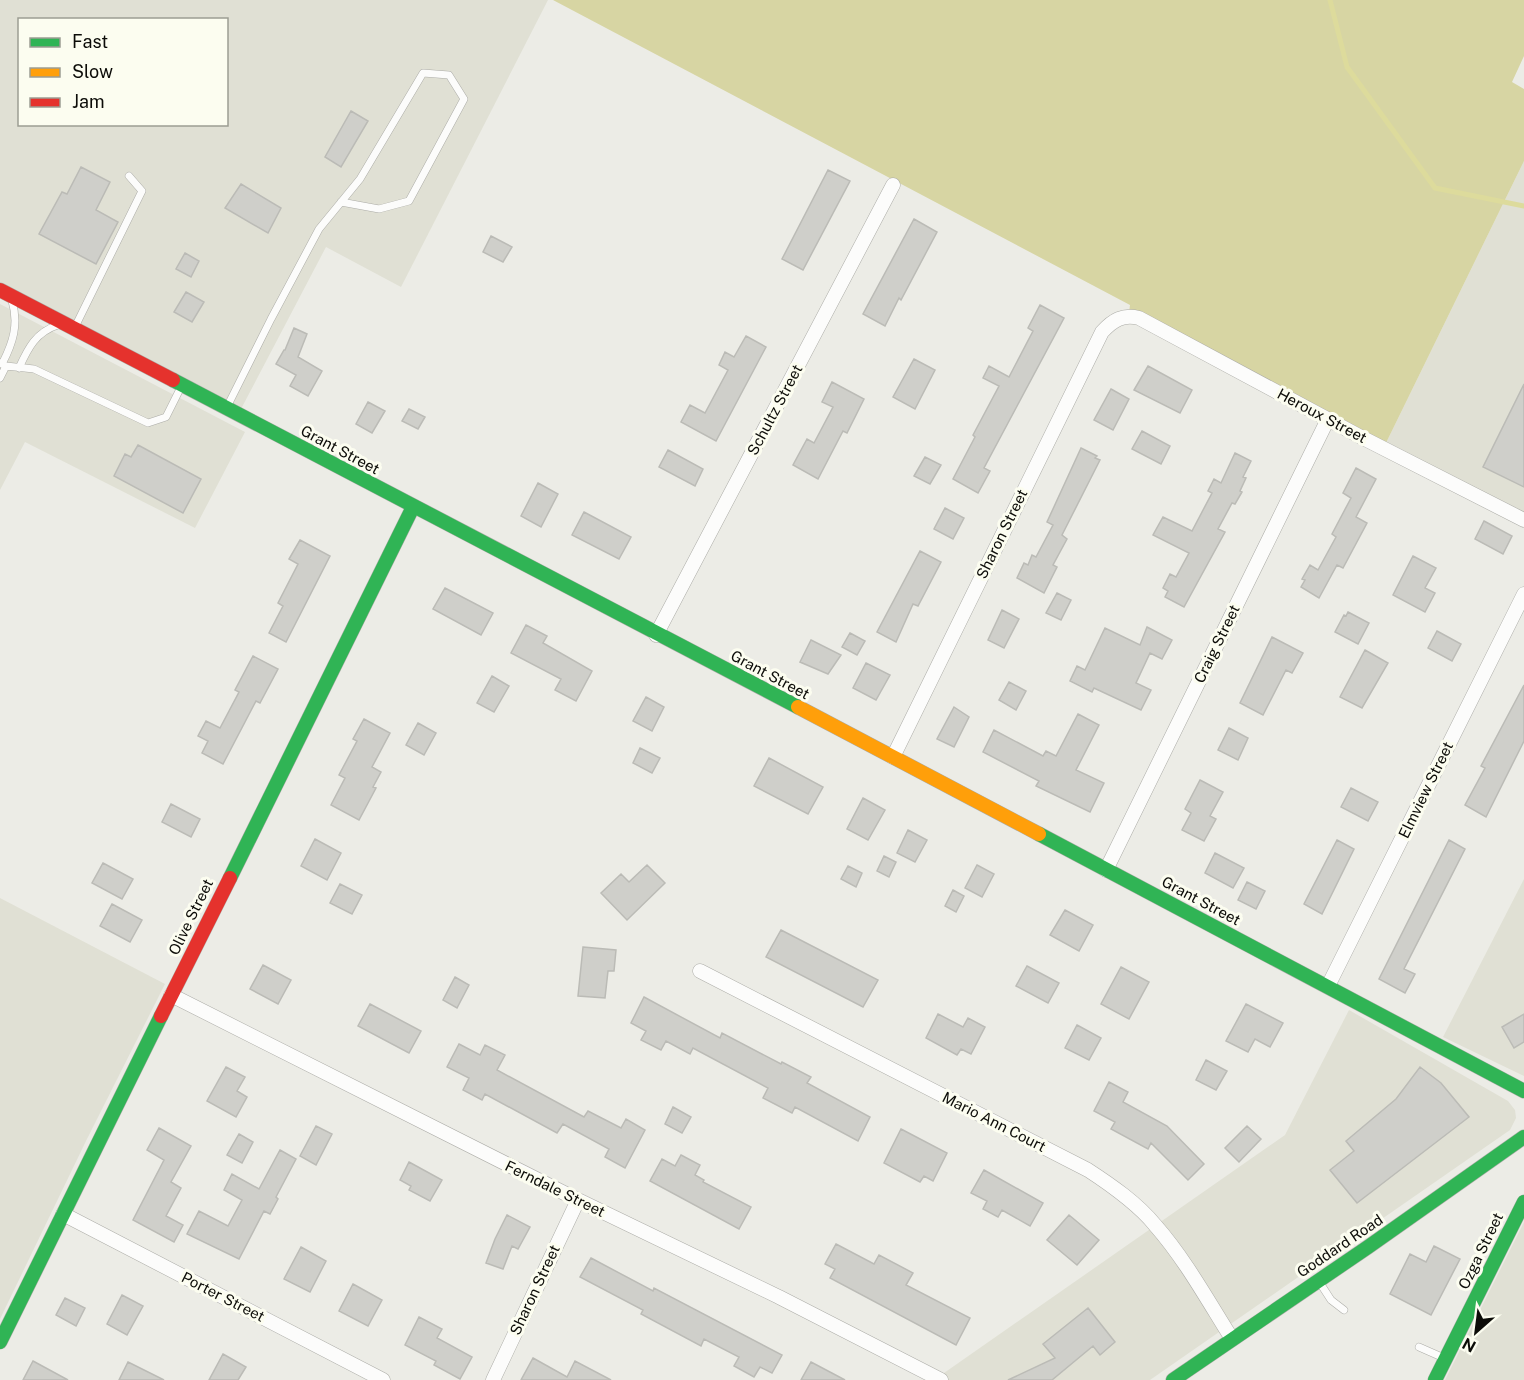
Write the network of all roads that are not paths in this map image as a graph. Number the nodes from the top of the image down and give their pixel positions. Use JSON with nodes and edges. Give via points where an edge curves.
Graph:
{"nodes":[{"id":1,"x":129,"y":176,"type":"dead end"},
{"id":2,"x":893,"y":185,"type":"dead end"},
{"id":3,"x":341,"y":202,"type":"junction"},
{"id":4,"x":5,"y":293,"type":"edge"},
{"id":5,"x":1120,"y":318,"type":"joint"},
{"id":6,"x":68,"y":326,"type":"junction"},
{"id":7,"x":3,"y":364,"type":"edge"},
{"id":8,"x":19,"y":368,"type":"junction"},
{"id":9,"x":0,"y":378,"type":"edge"},
{"id":10,"x":181,"y":386,"type":"junction"},
{"id":11,"x":226,"y":409,"type":"junction"},
{"id":12,"x":1328,"y":419,"type":"junction"},
{"id":13,"x":413,"y":507,"type":"junction"},
{"id":14,"x":1524,"y":520,"type":"edge"},
{"id":15,"x":1524,"y":594,"type":"edge"},
{"id":16,"x":656,"y":634,"type":"junction"},
{"id":17,"x":892,"y":757,"type":"junction"},
{"id":18,"x":1106,"y":870,"type":"junction"},
{"id":19,"x":700,"y":971,"type":"dead end"},
{"id":20,"x":1329,"y":986,"type":"junction"},
{"id":21,"x":171,"y":995,"type":"junction"},
{"id":22,"x":1524,"y":1092,"type":"edge"},
{"id":23,"x":1524,"y":1137,"type":"edge"},
{"id":24,"x":578,"y":1200,"type":"junction"},
{"id":25,"x":1524,"y":1202,"type":"edge"},
{"id":26,"x":63,"y":1214,"type":"junction"},
{"id":27,"x":1319,"y":1281,"type":"junction"},
{"id":28,"x":1344,"y":1310,"type":"dead end"},
{"id":29,"x":1232,"y":1339,"type":"junction"},
{"id":30,"x":0,"y":1342,"type":"edge"},
{"id":31,"x":1419,"y":1347,"type":"dead end"},
{"id":32,"x":1446,"y":1359,"type":"junction"},
{"id":33,"x":383,"y":1380,"type":"edge"},
{"id":34,"x":493,"y":1380,"type":"edge"},
{"id":35,"x":941,"y":1380,"type":"edge"},
{"id":36,"x":1173,"y":1380,"type":"edge"},
{"id":37,"x":1436,"y":1380,"type":"edge"}],
"edges":[{"from":1,"to":6,"type":"lane","via":[[142,191]]},
{"from":2,"to":16,"type":"street","name":"Schultz Street"},
{"from":3,"to":3,"type":"lane","via":[[366,170],[423,73],[449,75],[464,99],[410,201],[380,209]]},
{"from":3,"to":11,"type":"lane","via":[[319,229]]},
{"from":4,"to":6,"type":"street","name":"Grant Street"},
{"from":4,"to":7,"type":"lane","via":[[16,314],[14,336]]},
{"from":5,"to":12,"type":"street","name":"Heroux Street","via":[[1139,318]]},
{"from":5,"to":17,"type":"street","name":"Sharon Street","via":[[1102,332]]},
{"from":6,"to":8,"type":"lane","via":[[46,329],[27,349]]},
{"from":6,"to":10,"type":"street","name":"Grant Street"},
{"from":7,"to":8,"type":"lane"},
{"from":7,"to":9,"type":"lane"},
{"from":8,"to":10,"type":"lane","via":[[34,369],[148,423],[166,417]]},
{"from":10,"to":11,"type":"street","name":"Grant Street"},
{"from":11,"to":13,"type":"street","name":"Grant Street"},
{"from":12,"to":14,"type":"street","name":"Heroux Street"},
{"from":12,"to":18,"type":"street","name":"Craig Street"},
{"from":13,"to":16,"type":"street","name":"Grant Street"},
{"from":13,"to":21,"type":"street","name":"Olive Street"},
{"from":15,"to":20,"type":"street","name":"Elmview Street"},
{"from":16,"to":17,"type":"street","name":"Grant Street"},
{"from":17,"to":18,"type":"street","name":"Grant Street"},
{"from":18,"to":20,"type":"street","name":"Grant Street"},
{"from":19,"to":29,"type":"street","name":"Mario Ann Court","via":[[1088,1170],[1155,1224]]},
{"from":20,"to":22,"type":"street","name":"Grant Street"},
{"from":21,"to":24,"type":"street","name":"Ferndale Street"},
{"from":21,"to":26,"type":"street","name":"Olive Street"},
{"from":23,"to":27,"type":"street","name":"Goddard Road"},
{"from":24,"to":34,"type":"street","name":"Sharon Street"},
{"from":24,"to":35,"type":"street","name":"Ferndale Street"},
{"from":25,"to":32,"type":"street","name":"Ozga Street"},
{"from":26,"to":30,"type":"street","name":"Olive Street"},
{"from":26,"to":33,"type":"street","name":"Porter Street"},
{"from":27,"to":28,"type":"lane","via":[[1331,1300]]},
{"from":27,"to":29,"type":"street","name":"Goddard Road"},
{"from":29,"to":36,"type":"street","name":"Goddard Road"},
{"from":31,"to":32,"type":"lane"},
{"from":32,"to":37,"type":"street","name":"Ozga Street"}]}
